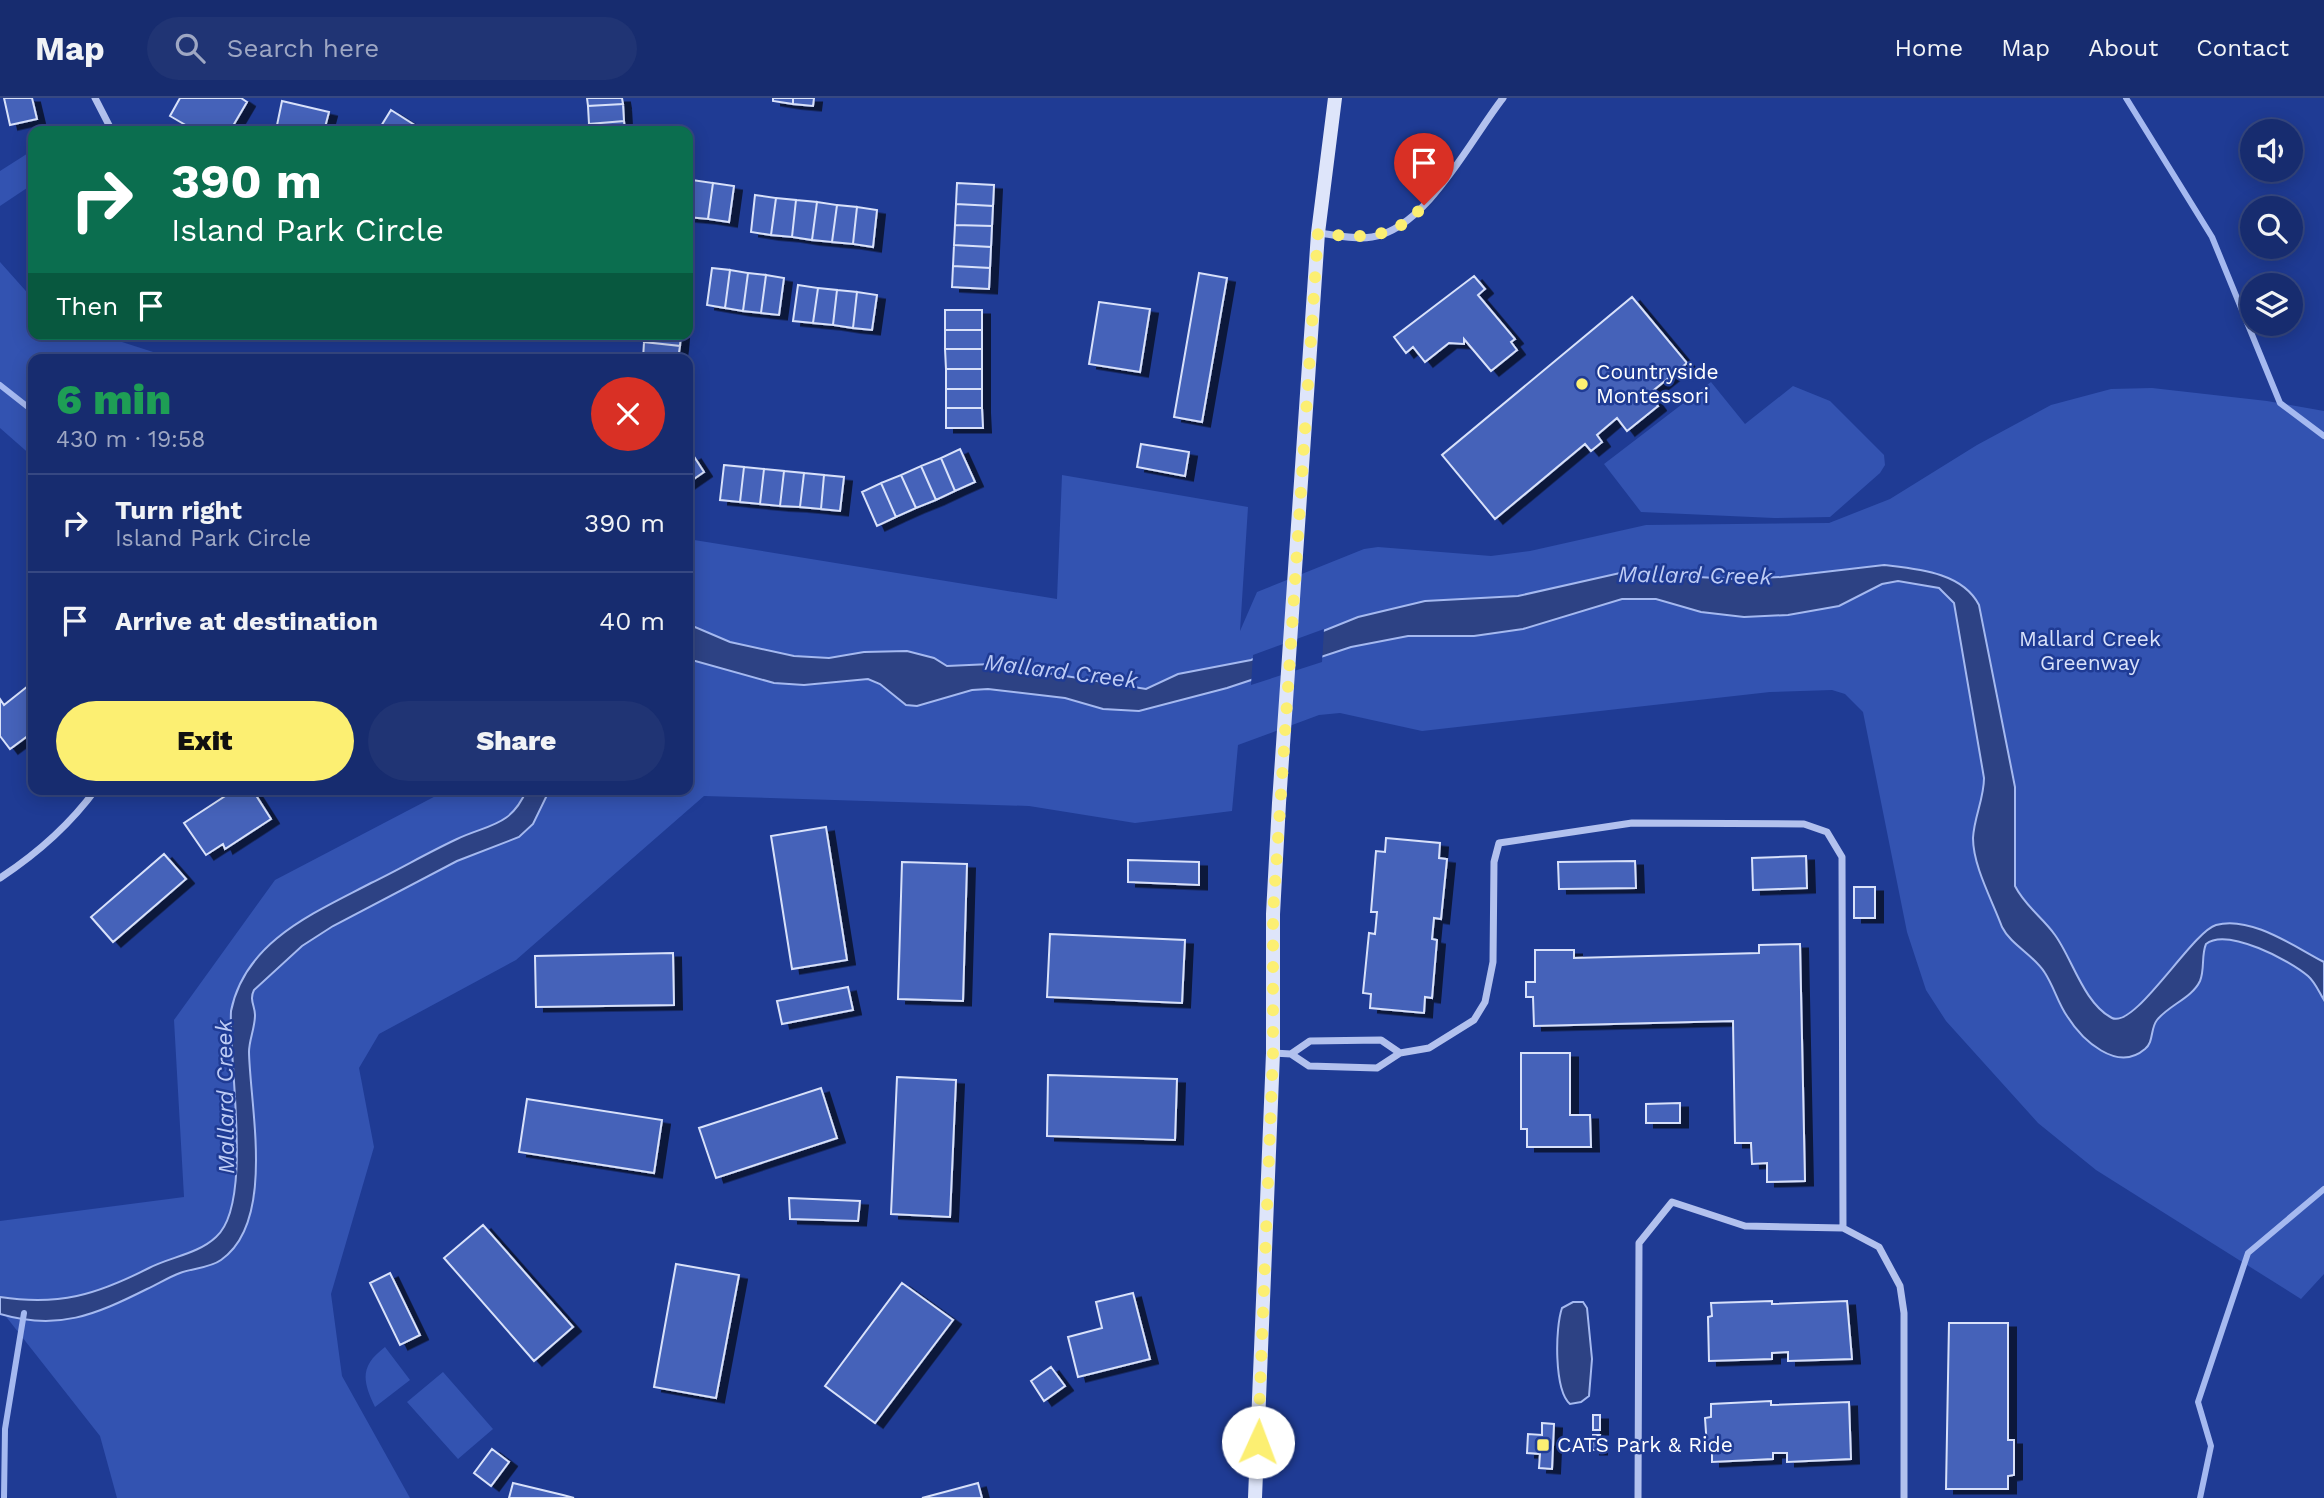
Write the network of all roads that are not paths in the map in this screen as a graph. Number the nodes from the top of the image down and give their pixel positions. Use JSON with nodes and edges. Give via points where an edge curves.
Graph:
{"nodes":[{"id":1,"x":95,"y":98,"type":"edge"},
{"id":2,"x":1335,"y":98,"type":"edge"},
{"id":3,"x":1503,"y":98,"type":"edge"},
{"id":4,"x":109,"y":126,"type":"edge"},
{"id":5,"x":1318,"y":233,"type":"junction"},
{"id":6,"x":91,"y":795,"type":"edge"},
{"id":7,"x":0,"y":878,"type":"edge"},
{"id":8,"x":1273,"y":1053,"type":"junction"},
{"id":9,"x":1400,"y":1053,"type":"junction"},
{"id":10,"x":1291,"y":1054,"type":"junction"},
{"id":11,"x":1843,"y":1228,"type":"junction"},
{"id":12,"x":1255,"y":1498,"type":"edge"},
{"id":13,"x":1638,"y":1498,"type":"edge"},
{"id":14,"x":1904,"y":1498,"type":"edge"}],
"edges":[{"from":1,"to":4,"type":"street"},
{"from":2,"to":5,"type":"main road"},
{"from":3,"to":5,"type":"street","via":[[1431,197],[1404,225],[1363,238]]},
{"from":5,"to":8,"type":"main road","via":[[1273,914]]},
{"from":6,"to":7,"type":"street","via":[[64,829]]},
{"from":8,"to":10,"type":"street"},
{"from":8,"to":12,"type":"main road"},
{"from":9,"to":10,"type":"street","via":[[1381,1040],[1310,1041]]},
{"from":9,"to":10,"type":"street","via":[[1377,1068],[1309,1066]]},
{"from":9,"to":11,"type":"street","via":[[1429,1048],[1456,1032],[1474,1020],[1485,1002],[1493,962],[1494,862],[1499,843],[1632,823],[1804,824],[1827,832],[1842,857]]},
{"from":11,"to":13,"type":"street","via":[[1745,1226],[1672,1202],[1639,1243]]},
{"from":11,"to":14,"type":"street","via":[[1879,1247],[1900,1286]]}]}
